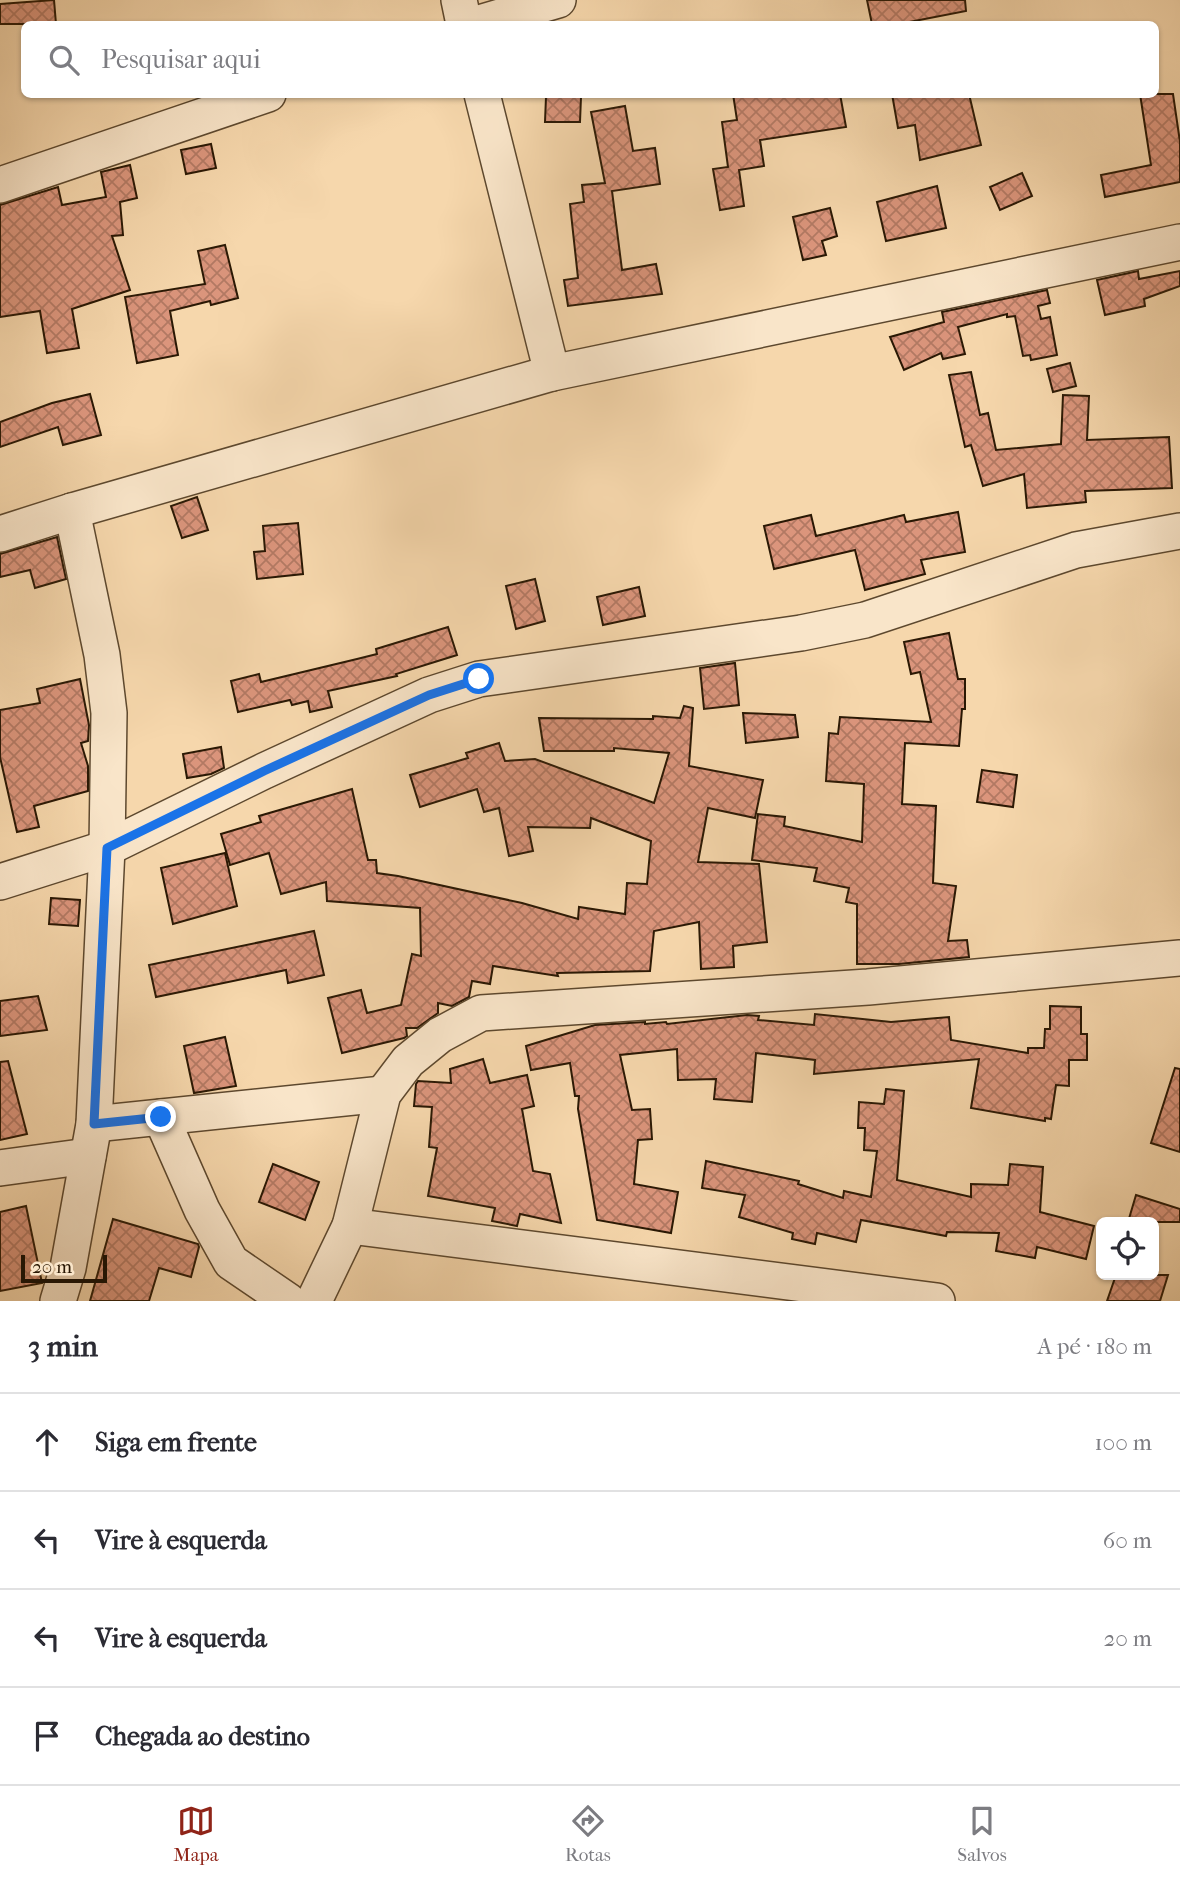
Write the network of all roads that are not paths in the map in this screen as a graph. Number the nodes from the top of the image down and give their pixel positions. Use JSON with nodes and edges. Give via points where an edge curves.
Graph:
{"nodes":[{"id":1,"x":459,"y":0,"type":"edge"},
{"id":2,"x":558,"y":0,"type":"edge"},
{"id":3,"x":463,"y":21,"type":"edge"},
{"id":4,"x":486,"y":21,"type":"edge"},
{"id":5,"x":256,"y":98,"type":"edge"},
{"id":6,"x":483,"y":98,"type":"edge"},
{"id":7,"x":0,"y":185,"type":"edge"},
{"id":8,"x":1180,"y":242,"type":"edge"},
{"id":9,"x":552,"y":373,"type":"junction"},
{"id":10,"x":72,"y":511,"type":"junction"},
{"id":11,"x":1180,"y":531,"type":"edge"},
{"id":12,"x":0,"y":534,"type":"edge"},
{"id":13,"x":107,"y":848,"type":"junction"},
{"id":14,"x":0,"y":882,"type":"edge"},
{"id":15,"x":1180,"y":958,"type":"edge"},
{"id":16,"x":383,"y":1094,"type":"junction"},
{"id":17,"x":161,"y":1117,"type":"junction"},
{"id":18,"x":91,"y":1140,"type":"junction"},
{"id":19,"x":0,"y":1168,"type":"edge"},
{"id":20,"x":350,"y":1226,"type":"junction"},
{"id":21,"x":58,"y":1301,"type":"edge"},
{"id":22,"x":288,"y":1301,"type":"edge"},
{"id":23,"x":314,"y":1301,"type":"edge"},
{"id":24,"x":937,"y":1301,"type":"edge"}],
"edges":[{"from":1,"to":3,"type":"street"},
{"from":2,"to":4,"type":"street"},
{"from":5,"to":7,"type":"street"},
{"from":6,"to":9,"type":"street"},
{"from":8,"to":9,"type":"street"},
{"from":9,"to":10,"type":"street"},
{"from":10,"to":12,"type":"street"},
{"from":10,"to":13,"type":"street","via":[[102,655],[108,713]]},
{"from":11,"to":13,"type":"street","via":[[1076,550],[865,620],[814,631],[479,679],[429,695]]},
{"from":13,"to":14,"type":"street"},
{"from":13,"to":18,"type":"street"},
{"from":15,"to":16,"type":"street","via":[[869,987],[481,1013],[440,1035],[408,1061]]},
{"from":16,"to":17,"type":"street"},
{"from":16,"to":20,"type":"street"},
{"from":17,"to":18,"type":"street"},
{"from":17,"to":22,"type":"street","via":[[202,1210],[231,1262]]},
{"from":18,"to":19,"type":"street"},
{"from":18,"to":21,"type":"street"},
{"from":20,"to":23,"type":"street"},
{"from":20,"to":24,"type":"street"}]}
